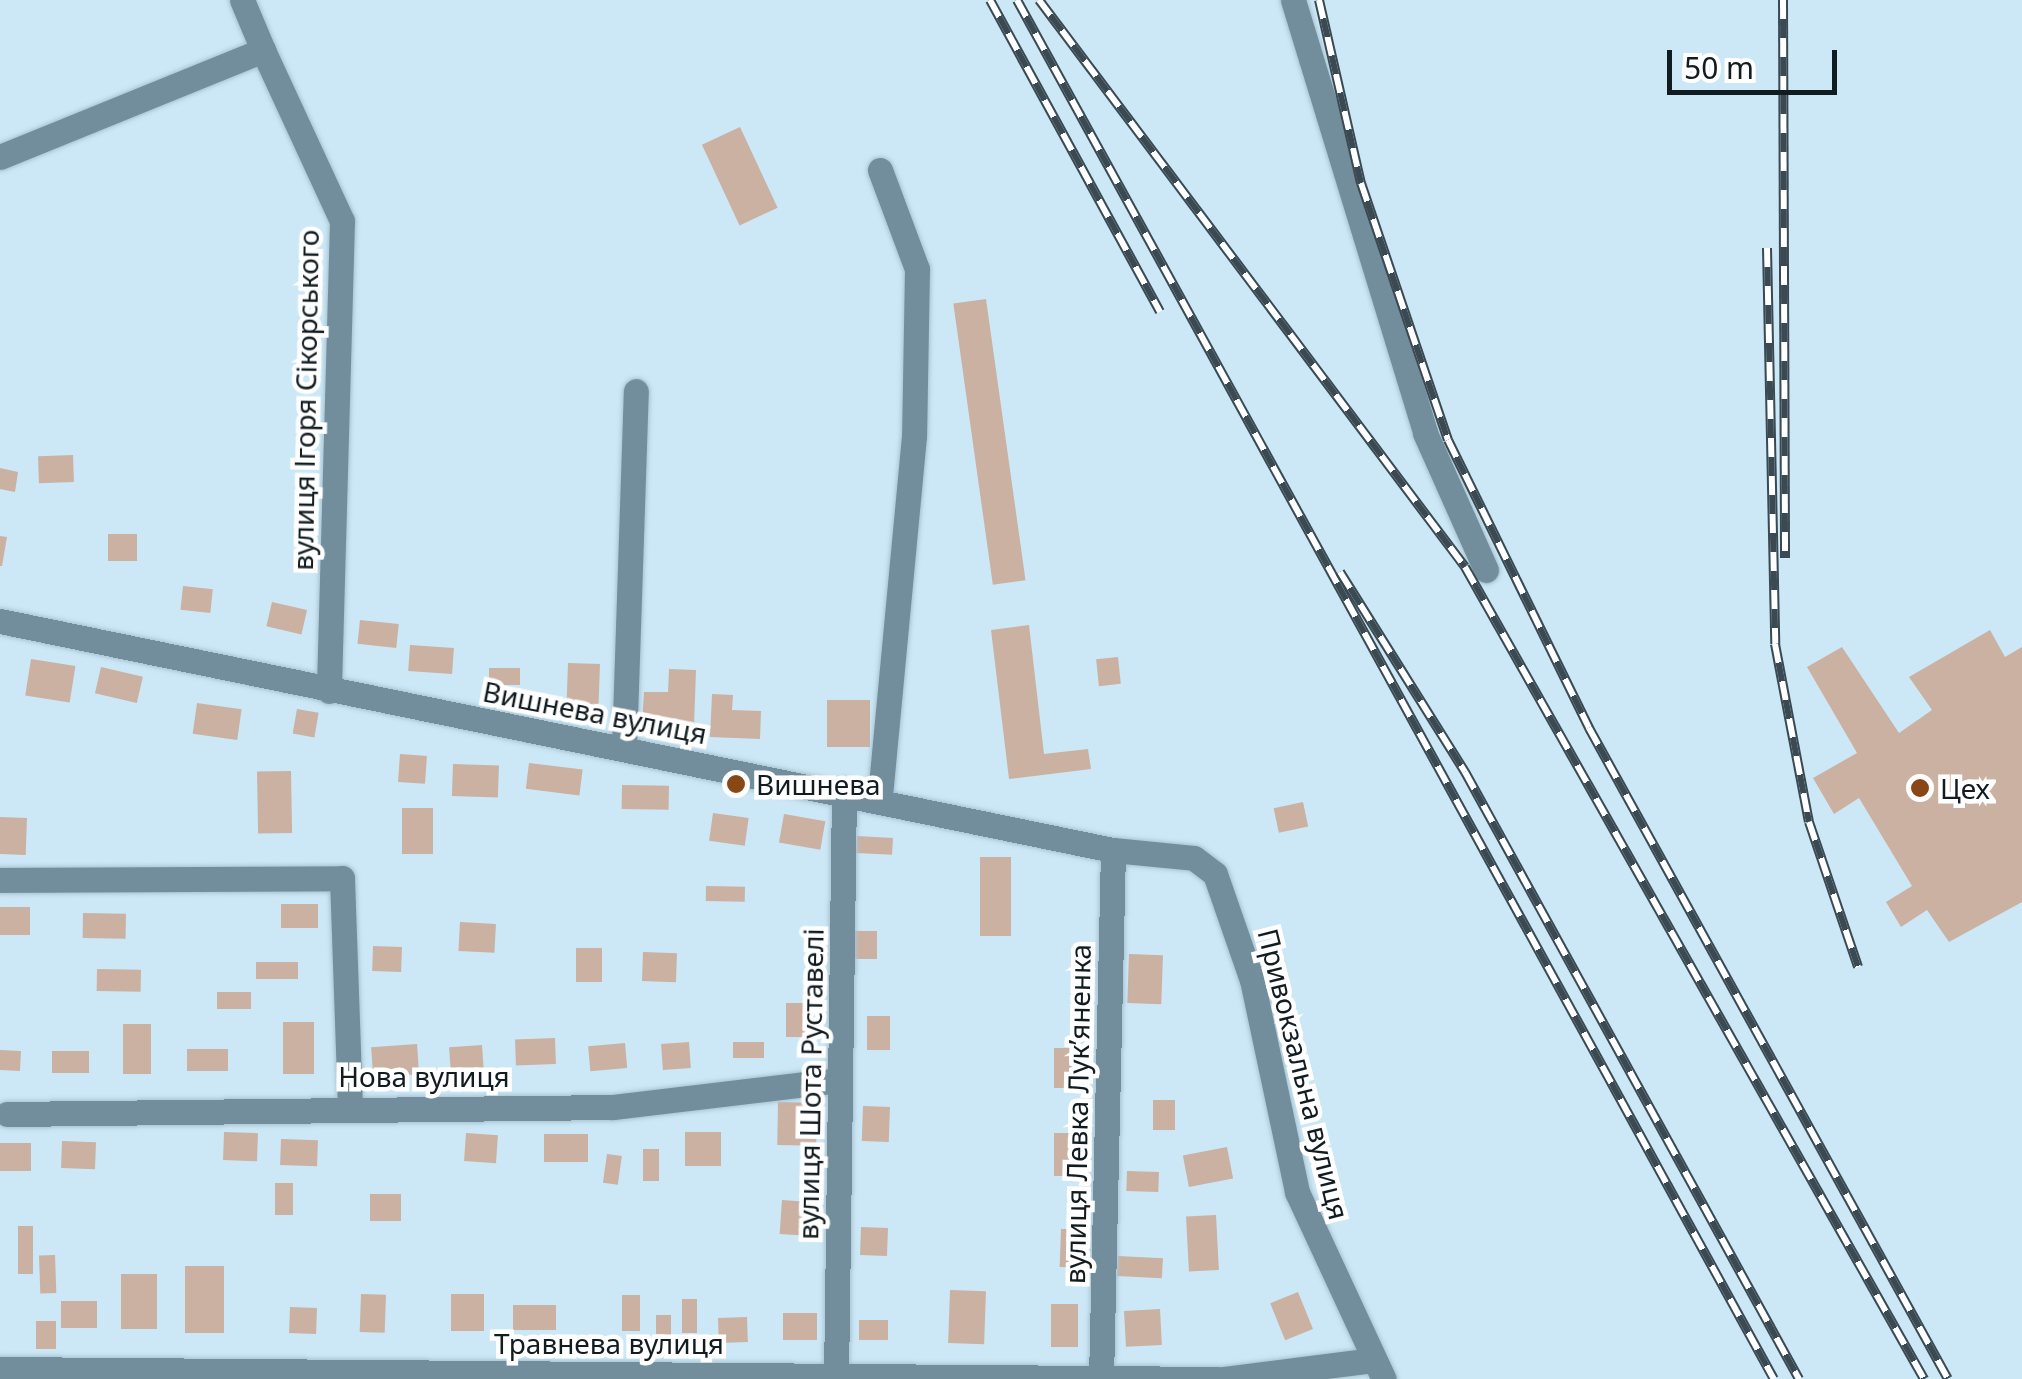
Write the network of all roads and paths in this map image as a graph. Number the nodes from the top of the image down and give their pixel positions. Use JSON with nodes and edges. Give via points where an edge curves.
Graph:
{"nodes":[{"id":1,"x":242,"y":0,"type":"edge"},
{"id":2,"x":1293,"y":0,"type":"edge"},
{"id":3,"x":262,"y":50,"type":"junction"},
{"id":4,"x":0,"y":157,"type":"edge"},
{"id":5,"x":880,"y":170,"type":"dead end"},
{"id":6,"x":636,"y":391,"type":"dead end"},
{"id":7,"x":1486,"y":570,"type":"dead end"},
{"id":8,"x":0,"y":621,"type":"edge"},
{"id":9,"x":329,"y":692,"type":"junction"},
{"id":10,"x":624,"y":748,"type":"junction"},
{"id":11,"x":844,"y":790,"type":"junction"},
{"id":12,"x":880,"y":798,"type":"junction"},
{"id":13,"x":1113,"y":850,"type":"junction"},
{"id":14,"x":1180,"y":852,"type":"joint"},
{"id":15,"x":0,"y":880,"type":"edge"},
{"id":16,"x":839,"y":1080,"type":"junction"},
{"id":17,"x":350,"y":1106,"type":"junction"},
{"id":18,"x":7,"y":1114,"type":"dead end"},
{"id":19,"x":0,"y":1369,"type":"edge"},
{"id":20,"x":1378,"y":1370,"type":"edge"},
{"id":21,"x":1300,"y":1374,"type":"edge"},
{"id":22,"x":836,"y":1376,"type":"edge"},
{"id":23,"x":1101,"y":1376,"type":"edge"},
{"id":24,"x":1220,"y":1379,"type":"edge"}],
"edges":[{"from":1,"to":3,"type":"street","name":"вулиця Ігоря Сікорського"},
{"from":2,"to":7,"type":"street","via":[[1425,433]]},
{"from":3,"to":4,"type":"street"},
{"from":3,"to":9,"type":"street","name":"вулиця Ігоря Сікорського","via":[[342,221]]},
{"from":5,"to":12,"type":"street","via":[[918,268],[914,436]]},
{"from":6,"to":10,"type":"street"},
{"from":8,"to":9,"type":"street","name":"Вишнева вулиця"},
{"from":9,"to":10,"type":"street","name":"Вишнева вулиця"},
{"from":10,"to":11,"type":"street","name":"Вишнева вулиця"},
{"from":11,"to":12,"type":"street","name":"Вишнева вулиця"},
{"from":11,"to":16,"type":"street","name":"вулиця Шота Руставелі"},
{"from":12,"to":13,"type":"street","name":"Вишнева вулиця"},
{"from":13,"to":14,"type":"street","name":"Вишнева вулиця"},
{"from":13,"to":23,"type":"street","name":"вулиця Левка Лукʼяненка"},
{"from":14,"to":20,"type":"street","name":"Привокзальна вулиця","via":[[1215,874],[1228,904],[1297,1192]]},
{"from":15,"to":17,"type":"street","via":[[342,878]]},
{"from":16,"to":17,"type":"street","name":"Нова вулиця","via":[[613,1107]]},
{"from":16,"to":22,"type":"street","name":"вулиця Шота Руставелі"},
{"from":17,"to":18,"type":"street","name":"Нова вулиця"},
{"from":19,"to":22,"type":"street","name":"Травнева вулиця"},
{"from":20,"to":21,"type":"street","name":"Травнева вулиця"},
{"from":21,"to":24,"type":"street","name":"Травнева вулиця"},
{"from":22,"to":23,"type":"street","name":"Травнева вулиця"},
{"from":23,"to":24,"type":"street","name":"Травнева вулиця"}]}
